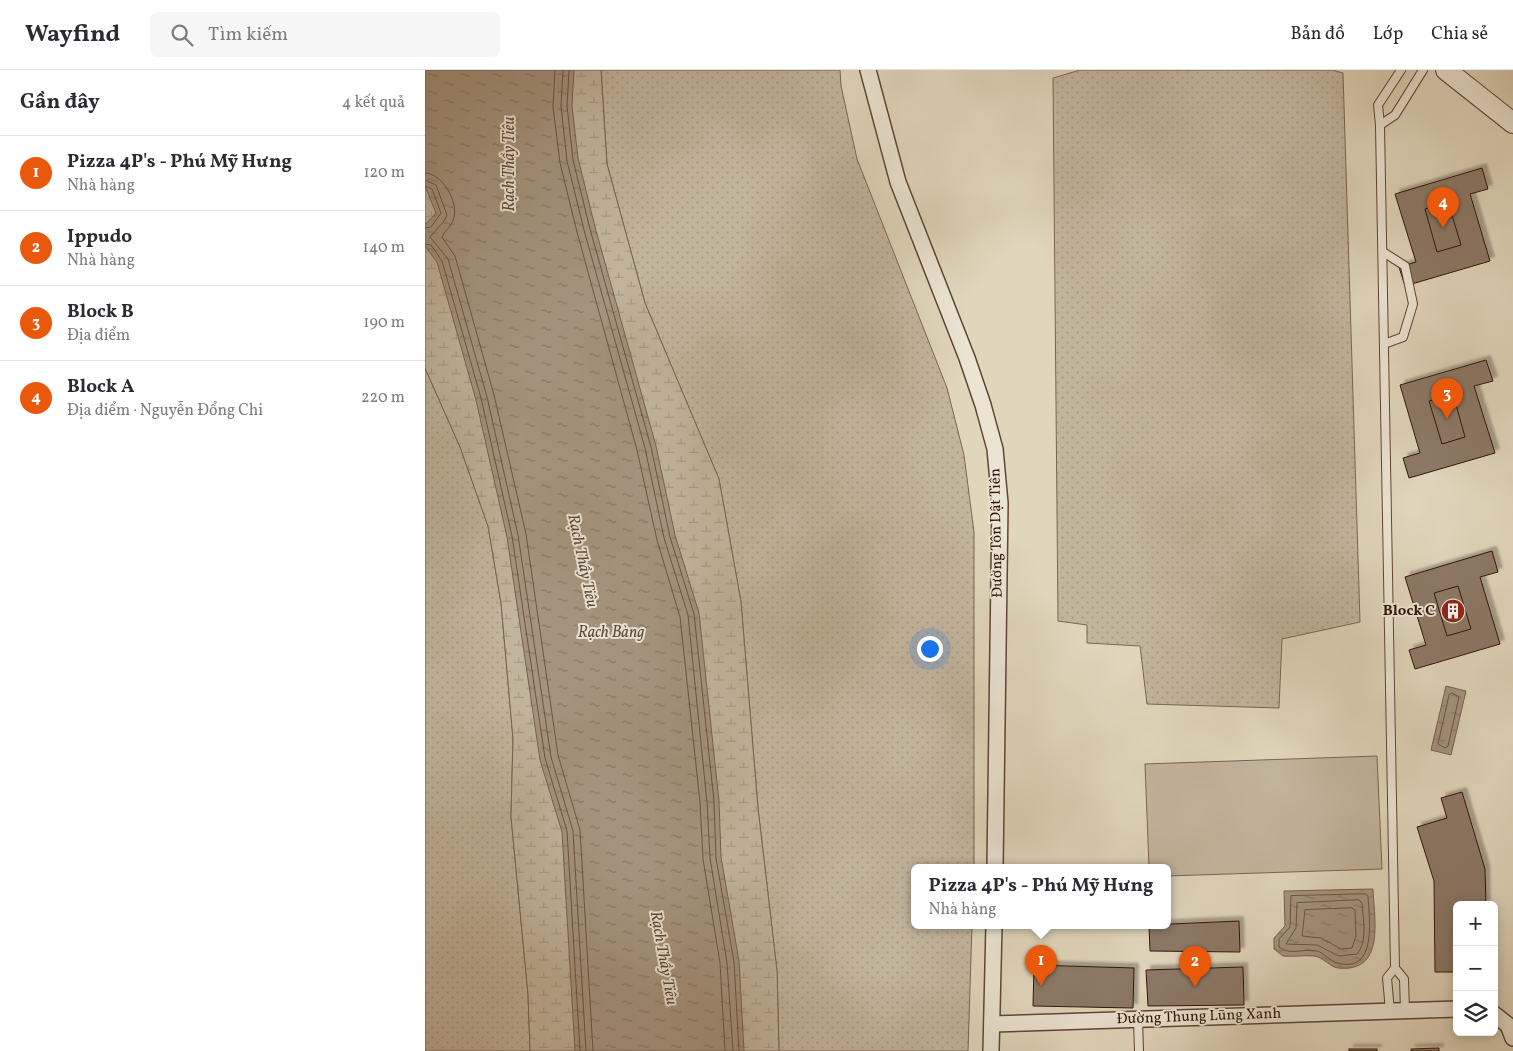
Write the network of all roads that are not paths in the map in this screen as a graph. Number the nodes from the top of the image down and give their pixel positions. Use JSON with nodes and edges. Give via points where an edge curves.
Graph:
{"nodes":[{"id":1,"x":868,"y":70,"type":"edge"},
{"id":2,"x":1401,"y":70,"type":"edge"},
{"id":3,"x":1423,"y":70,"type":"edge"},
{"id":4,"x":1446,"y":70,"type":"edge"},
{"id":5,"x":1513,"y":123,"type":"edge"},
{"id":6,"x":1380,"y":125,"type":"junction"},
{"id":7,"x":1383,"y":252,"type":"junction"},
{"id":8,"x":1384,"y":344,"type":"junction"},
{"id":9,"x":995,"y":864,"type":"edge"},
{"id":10,"x":994,"y":929,"type":"edge"},
{"id":11,"x":1395,"y":968,"type":"junction"},
{"id":12,"x":1453,"y":1009,"type":"edge"},
{"id":13,"x":1397,"y":1010,"type":"junction"},
{"id":14,"x":1498,"y":1017,"type":"edge"},
{"id":15,"x":1137,"y":1018,"type":"junction"},
{"id":16,"x":992,"y":1024,"type":"junction"},
{"id":17,"x":1513,"y":1038,"type":"edge"},
{"id":18,"x":991,"y":1051,"type":"edge"},
{"id":19,"x":1139,"y":1051,"type":"edge"}],
"edges":[{"from":1,"to":9,"type":"street","name":"Đường Tôn Dật Tiên","via":[[898,182],[967,358],[995,449],[1000,502]]},
{"from":2,"to":6,"type":"lane","via":[[1378,105]]},
{"from":3,"to":6,"type":"lane","via":[[1395,115]]},
{"from":4,"to":5,"type":"street"},
{"from":6,"to":7,"type":"lane"},
{"from":7,"to":8,"type":"lane"},
{"from":7,"to":8,"type":"lane","via":[[1405,266],[1413,304],[1403,337]]},
{"from":8,"to":11,"type":"lane"},
{"from":10,"to":16,"type":"street"},
{"from":11,"to":13,"type":"lane","via":[[1404,979]]},
{"from":11,"to":13,"type":"lane","via":[[1387,978]]},
{"from":12,"to":13,"type":"street","name":"Đường Thung Lũng Xanh"},
{"from":13,"to":15,"type":"street","name":"Đường Thung Lũng Xanh"},
{"from":14,"to":17,"type":"street","via":[[1508,1025]]},
{"from":15,"to":16,"type":"street","name":"Đường Thung Lũng Xanh"},
{"from":15,"to":19,"type":"lane"},
{"from":16,"to":18,"type":"street"}]}
